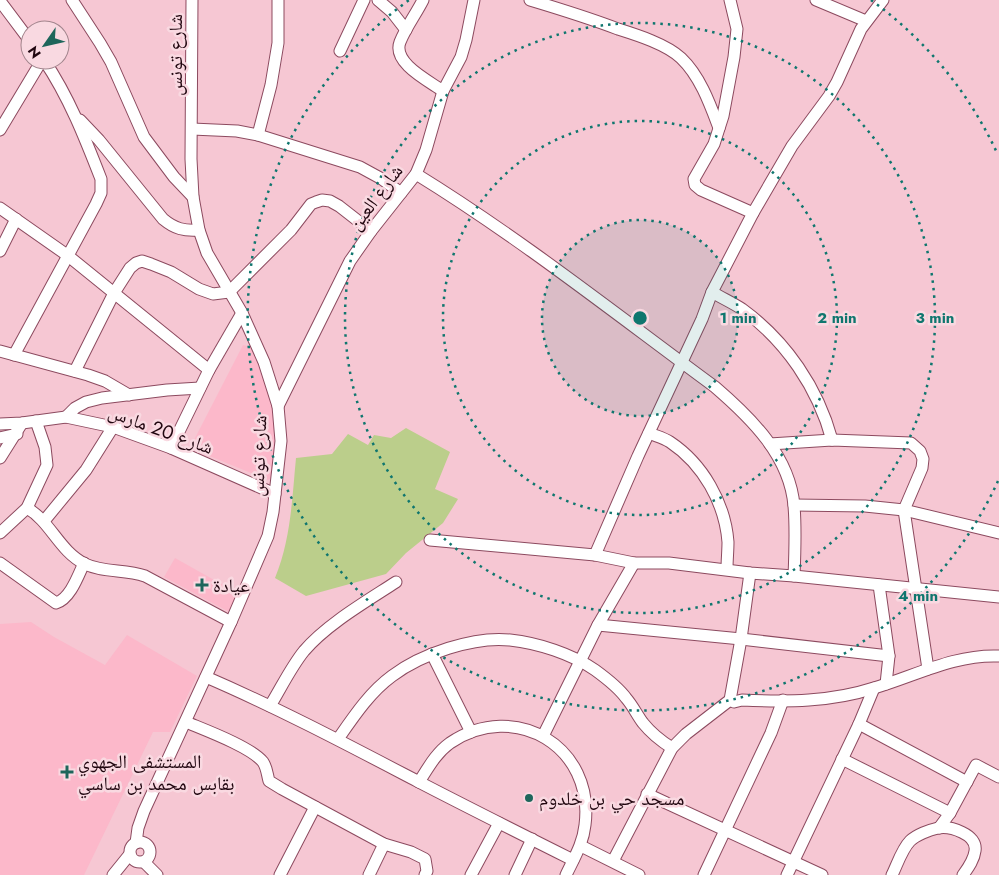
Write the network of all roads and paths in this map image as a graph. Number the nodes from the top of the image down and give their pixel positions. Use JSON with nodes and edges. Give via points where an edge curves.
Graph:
{"nodes":[{"id":1,"x":72,"y":0,"type":"edge"},
{"id":2,"x":192,"y":0,"type":"edge"},
{"id":3,"x":278,"y":0,"type":"edge"},
{"id":4,"x":364,"y":0,"type":"edge"},
{"id":5,"x":378,"y":0,"type":"edge"},
{"id":6,"x":423,"y":0,"type":"edge"},
{"id":7,"x":474,"y":0,"type":"edge"},
{"id":8,"x":530,"y":0,"type":"edge"},
{"id":9,"x":730,"y":0,"type":"edge"},
{"id":10,"x":816,"y":0,"type":"edge"},
{"id":11,"x":884,"y":0,"type":"edge"},
{"id":12,"x":0,"y":2,"type":"edge"},
{"id":13,"x":866,"y":21,"type":"junction"},
{"id":14,"x":20,"y":28,"type":"edge"},
{"id":15,"x":406,"y":30,"type":"junction"},
{"id":16,"x":340,"y":52,"type":"dead end"},
{"id":17,"x":37,"y":70,"type":"edge"},
{"id":18,"x":50,"y":70,"type":"edge"},
{"id":19,"x":443,"y":91,"type":"junction"},
{"id":20,"x":76,"y":116,"type":"junction"},
{"id":21,"x":719,"y":128,"type":"junction"},
{"id":22,"x":192,"y":129,"type":"junction"},
{"id":23,"x":0,"y":130,"type":"edge"},
{"id":24,"x":258,"y":135,"type":"junction"},
{"id":25,"x":416,"y":174,"type":"junction"},
{"id":26,"x":401,"y":193,"type":"junction"},
{"id":27,"x":193,"y":197,"type":"junction"},
{"id":28,"x":0,"y":208,"type":"edge"},
{"id":29,"x":753,"y":212,"type":"junction"},
{"id":30,"x":16,"y":219,"type":"junction"},
{"id":31,"x":199,"y":230,"type":"junction"},
{"id":32,"x":371,"y":231,"type":"junction"},
{"id":33,"x":0,"y":251,"type":"edge"},
{"id":34,"x":67,"y":255,"type":"junction"},
{"id":35,"x":230,"y":292,"type":"junction"},
{"id":36,"x":712,"y":292,"type":"junction"},
{"id":37,"x":114,"y":293,"type":"junction"},
{"id":38,"x":242,"y":313,"type":"junction"},
{"id":39,"x":0,"y":351,"type":"edge"},
{"id":40,"x":14,"y":355,"type":"junction"},
{"id":41,"x":682,"y":362,"type":"junction"},
{"id":42,"x":209,"y":370,"type":"junction"},
{"id":43,"x":75,"y":371,"type":"junction"},
{"id":44,"x":200,"y":388,"type":"junction"},
{"id":45,"x":129,"y":395,"type":"junction"},
{"id":46,"x":278,"y":406,"type":"junction"},
{"id":47,"x":66,"y":417,"type":"junction"},
{"id":48,"x":36,"y":421,"type":"junction"},
{"id":49,"x":0,"y":424,"type":"edge"},
{"id":50,"x":113,"y":427,"type":"junction"},
{"id":51,"x":20,"y":428,"type":"junction"},
{"id":52,"x":649,"y":434,"type":"junction"},
{"id":53,"x":0,"y":438,"type":"edge"},
{"id":54,"x":832,"y":440,"type":"junction"},
{"id":55,"x":770,"y":444,"type":"junction"},
{"id":56,"x":171,"y":448,"type":"junction"},
{"id":57,"x":0,"y":458,"type":"edge"},
{"id":58,"x":275,"y":494,"type":"junction"},
{"id":59,"x":794,"y":505,"type":"junction"},
{"id":60,"x":27,"y":508,"type":"junction"},
{"id":61,"x":904,"y":510,"type":"junction"},
{"id":62,"x":44,"y":521,"type":"junction"},
{"id":63,"x":0,"y":533,"type":"edge"},
{"id":64,"x":999,"y":533,"type":"edge"},
{"id":65,"x":430,"y":540,"type":"dead end"},
{"id":66,"x":596,"y":555,"type":"junction"},
{"id":67,"x":0,"y":563,"type":"edge"},
{"id":68,"x":84,"y":563,"type":"junction"},
{"id":69,"x":634,"y":563,"type":"junction"},
{"id":70,"x":727,"y":569,"type":"junction"},
{"id":71,"x":750,"y":573,"type":"junction"},
{"id":72,"x":794,"y":576,"type":"junction"},
{"id":73,"x":396,"y":582,"type":"dead end"},
{"id":74,"x":879,"y":584,"type":"junction"},
{"id":75,"x":916,"y":588,"type":"junction"},
{"id":76,"x":999,"y":597,"type":"edge"},
{"id":77,"x":231,"y":622,"type":"junction"},
{"id":78,"x":598,"y":625,"type":"junction"},
{"id":79,"x":741,"y":639,"type":"junction"},
{"id":80,"x":432,"y":654,"type":"junction"},
{"id":81,"x":889,"y":656,"type":"junction"},
{"id":82,"x":999,"y":656,"type":"edge"},
{"id":83,"x":581,"y":662,"type":"junction"},
{"id":84,"x":928,"y":668,"type":"junction"},
{"id":85,"x":206,"y":677,"type":"junction"},
{"id":86,"x":886,"y":684,"type":"junction"},
{"id":87,"x":874,"y":688,"type":"junction"},
{"id":88,"x":730,"y":700,"type":"junction"},
{"id":89,"x":783,"y":700,"type":"junction"},
{"id":90,"x":270,"y":706,"type":"junction"},
{"id":91,"x":186,"y":722,"type":"junction"},
{"id":92,"x":859,"y":724,"type":"junction"},
{"id":93,"x":472,"y":732,"type":"junction"},
{"id":94,"x":544,"y":736,"type":"junction"},
{"id":95,"x":338,"y":739,"type":"junction"},
{"id":96,"x":672,"y":748,"type":"junction"},
{"id":97,"x":842,"y":759,"type":"junction"},
{"id":98,"x":999,"y":777,"type":"edge"},
{"id":99,"x":419,"y":782,"type":"junction"},
{"id":100,"x":967,"y":782,"type":"junction"},
{"id":101,"x":647,"y":794,"type":"junction"},
{"id":102,"x":315,"y":807,"type":"junction"},
{"id":103,"x":950,"y":813,"type":"junction"},
{"id":104,"x":499,"y":823,"type":"junction"},
{"id":105,"x":939,"y":828,"type":"junction"},
{"id":106,"x":726,"y":830,"type":"junction"},
{"id":107,"x":532,"y":839,"type":"junction"},
{"id":108,"x":136,"y":843,"type":"junction"},
{"id":109,"x":384,"y":844,"type":"junction"},
{"id":110,"x":581,"y":846,"type":"junction"},
{"id":111,"x":130,"y":854,"type":"junction"},
{"id":112,"x":573,"y":860,"type":"junction"},
{"id":113,"x":613,"y":861,"type":"junction"},
{"id":114,"x":144,"y":862,"type":"junction"},
{"id":115,"x":792,"y":862,"type":"junction"},
{"id":116,"x":113,"y":875,"type":"edge"},
{"id":117,"x":157,"y":875,"type":"edge"},
{"id":118,"x":280,"y":875,"type":"edge"},
{"id":119,"x":369,"y":875,"type":"edge"},
{"id":120,"x":425,"y":875,"type":"edge"},
{"id":121,"x":471,"y":875,"type":"edge"},
{"id":122,"x":515,"y":875,"type":"edge"},
{"id":123,"x":566,"y":875,"type":"edge"},
{"id":124,"x":639,"y":875,"type":"edge"},
{"id":125,"x":704,"y":875,"type":"edge"},
{"id":126,"x":788,"y":875,"type":"edge"},
{"id":127,"x":822,"y":875,"type":"edge"},
{"id":128,"x":892,"y":875,"type":"edge"},
{"id":129,"x":963,"y":875,"type":"edge"}],
"edges":[{"from":1,"to":27,"type":"street","via":[[111,62],[144,137],[174,178]]},
{"from":2,"to":22,"type":"street","name":"شارع تونس"},
{"from":3,"to":24,"type":"street","via":[[278,43]]},
{"from":4,"to":16,"type":"street"},
{"from":5,"to":15,"type":"street"},
{"from":6,"to":15,"type":"street"},
{"from":7,"to":19,"type":"street","name":"شارع العين","via":[[461,57]]},
{"from":8,"to":21,"type":"street","via":[[636,35],[680,57],[696,78]]},
{"from":9,"to":21,"type":"street","via":[[736,29],[734,57]]},
{"from":10,"to":13,"type":"street"},
{"from":11,"to":13,"type":"street"},
{"from":12,"to":14,"type":"street"},
{"from":13,"to":29,"type":"street","via":[[829,96],[792,146]]},
{"from":15,"to":19,"type":"street","via":[[400,42],[402,58],[420,76]]},
{"from":17,"to":23,"type":"street"},
{"from":18,"to":20,"type":"street"},
{"from":19,"to":25,"type":"street","name":"شارع العين"},
{"from":20,"to":31,"type":"street","via":[[163,219],[184,231]]},
{"from":20,"to":34,"type":"street","via":[[102,186],[96,204]]},
{"from":21,"to":29,"type":"street","via":[[714,144],[696,172],[695,185]]},
{"from":22,"to":24,"type":"street"},
{"from":22,"to":27,"type":"street","name":"شارع تونس"},
{"from":24,"to":26,"type":"street","via":[[360,167]]},
{"from":25,"to":26,"type":"street","name":"شارع العين"},
{"from":25,"to":41,"type":"street","via":[[451,195]]},
{"from":26,"to":32,"type":"street","name":"شارع العين"},
{"from":27,"to":31,"type":"street","name":"شارع تونس"},
{"from":28,"to":30,"type":"street"},
{"from":29,"to":36,"type":"street"},
{"from":30,"to":33,"type":"street"},
{"from":30,"to":34,"type":"street"},
{"from":31,"to":35,"type":"street","name":"شارع تونس","via":[[207,253]]},
{"from":32,"to":35,"type":"street","via":[[335,203],[322,200],[311,204]]},
{"from":32,"to":46,"type":"street","name":"شارع العين","via":[[350,261]]},
{"from":34,"to":37,"type":"street"},
{"from":34,"to":40,"type":"street"},
{"from":35,"to":37,"type":"street","via":[[213,294],[142,261],[130,268]]},
{"from":35,"to":38,"type":"street","name":"شارع تونس"},
{"from":36,"to":41,"type":"street"},
{"from":36,"to":54,"type":"street","via":[[740,308],[779,341],[816,396]]},
{"from":37,"to":42,"type":"street"},
{"from":37,"to":43,"type":"street"},
{"from":38,"to":42,"type":"street"},
{"from":38,"to":46,"type":"street","name":"شارع تونس","via":[[264,362]]},
{"from":39,"to":40,"type":"street"},
{"from":40,"to":43,"type":"street"},
{"from":41,"to":52,"type":"street"},
{"from":41,"to":55,"type":"street","via":[[738,407]]},
{"from":42,"to":44,"type":"street"},
{"from":43,"to":45,"type":"street","via":[[105,381]]},
{"from":44,"to":45,"type":"street"},
{"from":44,"to":56,"type":"street"},
{"from":45,"to":47,"type":"street","via":[[86,402]]},
{"from":46,"to":58,"type":"street","name":"شارع تونس","via":[[280,441]]},
{"from":47,"to":48,"type":"street","name":"شارع 20 مارس"},
{"from":47,"to":50,"type":"street","name":"شارع 20 مارس"},
{"from":48,"to":51,"type":"street","name":"شارع 20 مارس"},
{"from":48,"to":60,"type":"street","via":[[48,465]]},
{"from":49,"to":51,"type":"street","name":"شارع 20 مارس"},
{"from":50,"to":56,"type":"street","name":"شارع 20 مارس"},
{"from":50,"to":62,"type":"street","via":[[86,470]]},
{"from":51,"to":53,"type":"street"},
{"from":51,"to":57,"type":"street"},
{"from":52,"to":66,"type":"street"},
{"from":52,"to":70,"type":"street","via":[[669,441],[687,456],[712,489],[725,524]]},
{"from":54,"to":55,"type":"street"},
{"from":54,"to":61,"type":"street","via":[[911,443],[920,450],[922,468]]},
{"from":55,"to":59,"type":"street","via":[[786,471]]},
{"from":56,"to":58,"type":"street","name":"شارع 20 مارس"},
{"from":58,"to":77,"type":"street","name":"شارع تونس","via":[[268,536]]},
{"from":59,"to":61,"type":"street"},
{"from":59,"to":72,"type":"street"},
{"from":60,"to":62,"type":"street"},
{"from":60,"to":63,"type":"street"},
{"from":61,"to":64,"type":"street"},
{"from":61,"to":75,"type":"street"},
{"from":62,"to":68,"type":"street","via":[[59,543]]},
{"from":65,"to":66,"type":"street"},
{"from":66,"to":69,"type":"street"},
{"from":67,"to":68,"type":"street","via":[[56,603],[66,596]]},
{"from":68,"to":77,"type":"street","via":[[107,571],[135,572],[145,576]]},
{"from":69,"to":70,"type":"street"},
{"from":69,"to":78,"type":"street"},
{"from":70,"to":71,"type":"street"},
{"from":71,"to":72,"type":"street"},
{"from":71,"to":79,"type":"street"},
{"from":72,"to":74,"type":"street"},
{"from":73,"to":90,"type":"street","via":[[312,643],[296,662]]},
{"from":74,"to":75,"type":"street"},
{"from":74,"to":81,"type":"street"},
{"from":75,"to":76,"type":"street"},
{"from":75,"to":84,"type":"street"},
{"from":77,"to":85,"type":"street","name":"شارع تونس"},
{"from":78,"to":79,"type":"street"},
{"from":78,"to":83,"type":"street"},
{"from":79,"to":81,"type":"street"},
{"from":79,"to":88,"type":"street"},
{"from":80,"to":83,"type":"street","via":[[460,645],[510,640],[540,646]]},
{"from":80,"to":93,"type":"street"},
{"from":80,"to":95,"type":"street","via":[[400,670],[378,688],[366,699]]},
{"from":81,"to":86,"type":"street"},
{"from":82,"to":84,"type":"street"},
{"from":83,"to":94,"type":"street"},
{"from":83,"to":96,"type":"street","via":[[614,685],[642,723]]},
{"from":84,"to":86,"type":"street"},
{"from":85,"to":90,"type":"street"},
{"from":85,"to":91,"type":"street","name":"شارع تونس"},
{"from":86,"to":87,"type":"street"},
{"from":87,"to":89,"type":"street","via":[[827,698]]},
{"from":87,"to":92,"type":"street"},
{"from":88,"to":89,"type":"street"},
{"from":88,"to":96,"type":"street"},
{"from":89,"to":106,"type":"street"},
{"from":90,"to":95,"type":"street"},
{"from":91,"to":102,"type":"street","via":[[246,749],[267,769],[269,780]]},
{"from":91,"to":108,"type":"street","name":"شارع تونس","via":[[140,821]]},
{"from":92,"to":97,"type":"street"},
{"from":92,"to":100,"type":"street"},
{"from":93,"to":94,"type":"street","via":[[501,725],[515,726]]},
{"from":93,"to":99,"type":"street","via":[[439,753]]},
{"from":94,"to":110,"type":"street","via":[[568,758],[578,775],[586,805]]},
{"from":95,"to":99,"type":"street"},
{"from":96,"to":101,"type":"street"},
{"from":97,"to":103,"type":"street"},
{"from":97,"to":115,"type":"street"},
{"from":98,"to":100,"type":"street","via":[[976,765]]},
{"from":99,"to":104,"type":"street"},
{"from":100,"to":103,"type":"street"},
{"from":101,"to":106,"type":"street"},
{"from":101,"to":113,"type":"street"},
{"from":102,"to":109,"type":"street"},
{"from":102,"to":118,"type":"street"},
{"from":103,"to":105,"type":"street"},
{"from":104,"to":107,"type":"street"},
{"from":104,"to":121,"type":"street"},
{"from":105,"to":128,"type":"street","via":[[910,841]]},
{"from":105,"to":129,"type":"street","via":[[966,834],[973,841],[976,850]]},
{"from":106,"to":115,"type":"street"},
{"from":106,"to":125,"type":"street"},
{"from":107,"to":112,"type":"street"},
{"from":107,"to":122,"type":"street"},
{"from":108,"to":111,"type":"street"},
{"from":108,"to":114,"type":"street","via":[[144,843],[150,849],[150,857]]},
{"from":109,"to":119,"type":"street"},
{"from":109,"to":120,"type":"street","via":[[425,859]]},
{"from":110,"to":112,"type":"street"},
{"from":110,"to":113,"type":"street"},
{"from":111,"to":114,"type":"street","via":[[134,860]]},
{"from":111,"to":116,"type":"street"},
{"from":112,"to":123,"type":"street"},
{"from":113,"to":124,"type":"street"},
{"from":114,"to":117,"type":"street"},
{"from":115,"to":126,"type":"street"},
{"from":115,"to":127,"type":"street"}]}
